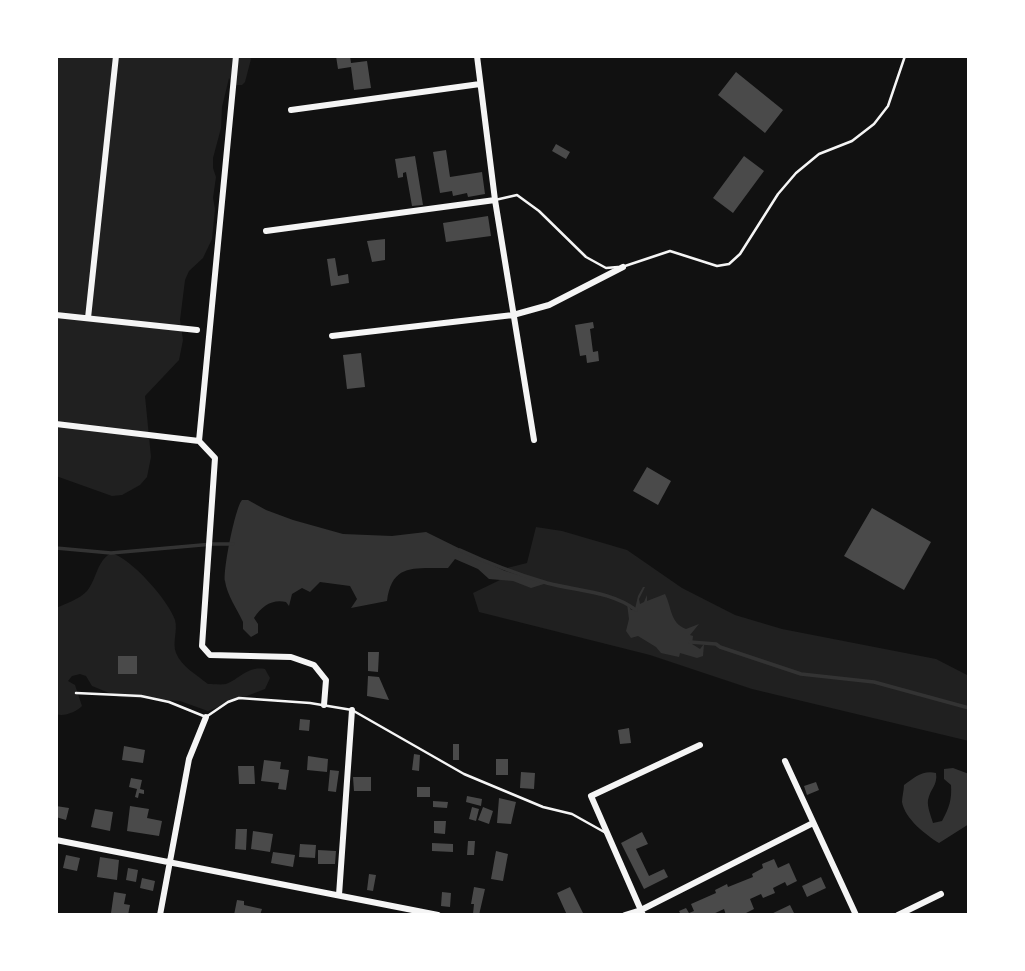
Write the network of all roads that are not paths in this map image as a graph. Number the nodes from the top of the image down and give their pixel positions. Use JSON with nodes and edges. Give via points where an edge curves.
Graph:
{"nodes":[{"id":1,"x":116,"y":56,"type":"edge"},
{"id":2,"x":236,"y":56,"type":"edge"},
{"id":3,"x":477,"y":56,"type":"edge"},
{"id":4,"x":905,"y":56,"type":"edge"},
{"id":5,"x":480,"y":84,"type":"junction"},
{"id":6,"x":291,"y":110,"type":"dead end"},
{"id":7,"x":495,"y":200,"type":"junction"},
{"id":8,"x":266,"y":231,"type":"dead end"},
{"id":9,"x":623,"y":267,"type":"junction"},
{"id":10,"x":56,"y":315,"type":"edge"},
{"id":11,"x":513,"y":315,"type":"junction"},
{"id":12,"x":88,"y":318,"type":"junction"},
{"id":13,"x":197,"y":330,"type":"dead end"},
{"id":14,"x":332,"y":337,"type":"dead end"},
{"id":15,"x":56,"y":424,"type":"edge"},
{"id":16,"x":534,"y":440,"type":"dead end"},
{"id":17,"x":199,"y":441,"type":"junction"},
{"id":18,"x":76,"y":693,"type":"dead end"},
{"id":19,"x":324,"y":705,"type":"junction"},
{"id":20,"x":352,"y":710,"type":"junction"},
{"id":21,"x":206,"y":717,"type":"junction"},
{"id":22,"x":700,"y":745,"type":"dead end"},
{"id":23,"x":785,"y":761,"type":"dead end"},
{"id":24,"x":813,"y":823,"type":"junction"},
{"id":25,"x":609,"y":834,"type":"junction"},
{"id":26,"x":56,"y":840,"type":"edge"},
{"id":27,"x":169,"y":861,"type":"junction"},
{"id":28,"x":941,"y":894,"type":"dead end"},
{"id":29,"x":339,"y":895,"type":"junction"},
{"id":30,"x":642,"y":912,"type":"edge"},
{"id":31,"x":160,"y":915,"type":"edge"},
{"id":32,"x":438,"y":915,"type":"edge"},
{"id":33,"x":625,"y":915,"type":"edge"},
{"id":34,"x":856,"y":915,"type":"edge"},
{"id":35,"x":898,"y":915,"type":"edge"}],
"edges":[{"from":1,"to":12,"type":"street"},
{"from":2,"to":17,"type":"street"},
{"from":3,"to":5,"type":"street"},
{"from":4,"to":9,"type":"lane","via":[[888,106],[874,124],[852,141],[818,154],[796,173],[729,264],[717,266],[670,251]]},
{"from":5,"to":6,"type":"street"},
{"from":5,"to":7,"type":"street"},
{"from":7,"to":8,"type":"street"},
{"from":7,"to":9,"type":"lane","via":[[517,195],[586,257],[606,268]]},
{"from":7,"to":11,"type":"street"},
{"from":9,"to":11,"type":"street","via":[[549,304]]},
{"from":10,"to":12,"type":"street"},
{"from":11,"to":14,"type":"street"},
{"from":11,"to":16,"type":"street"},
{"from":12,"to":13,"type":"street"},
{"from":15,"to":17,"type":"street"},
{"from":17,"to":19,"type":"street","via":[[215,458],[202,646],[210,656],[291,657],[314,665],[326,680]]},
{"from":18,"to":21,"type":"lane","via":[[141,696]]},
{"from":19,"to":20,"type":"lane"},
{"from":19,"to":21,"type":"lane","via":[[239,698]]},
{"from":20,"to":25,"type":"lane","via":[[464,774],[543,807],[572,814]]},
{"from":20,"to":29,"type":"street"},
{"from":21,"to":27,"type":"street","via":[[189,759]]},
{"from":22,"to":25,"type":"street","via":[[591,796]]},
{"from":23,"to":24,"type":"street"},
{"from":24,"to":30,"type":"street"},
{"from":24,"to":34,"type":"street"},
{"from":25,"to":30,"type":"street"},
{"from":26,"to":27,"type":"street"},
{"from":27,"to":29,"type":"street"},
{"from":27,"to":31,"type":"street"},
{"from":28,"to":35,"type":"street"},
{"from":29,"to":32,"type":"street"},
{"from":30,"to":33,"type":"street"}]}
